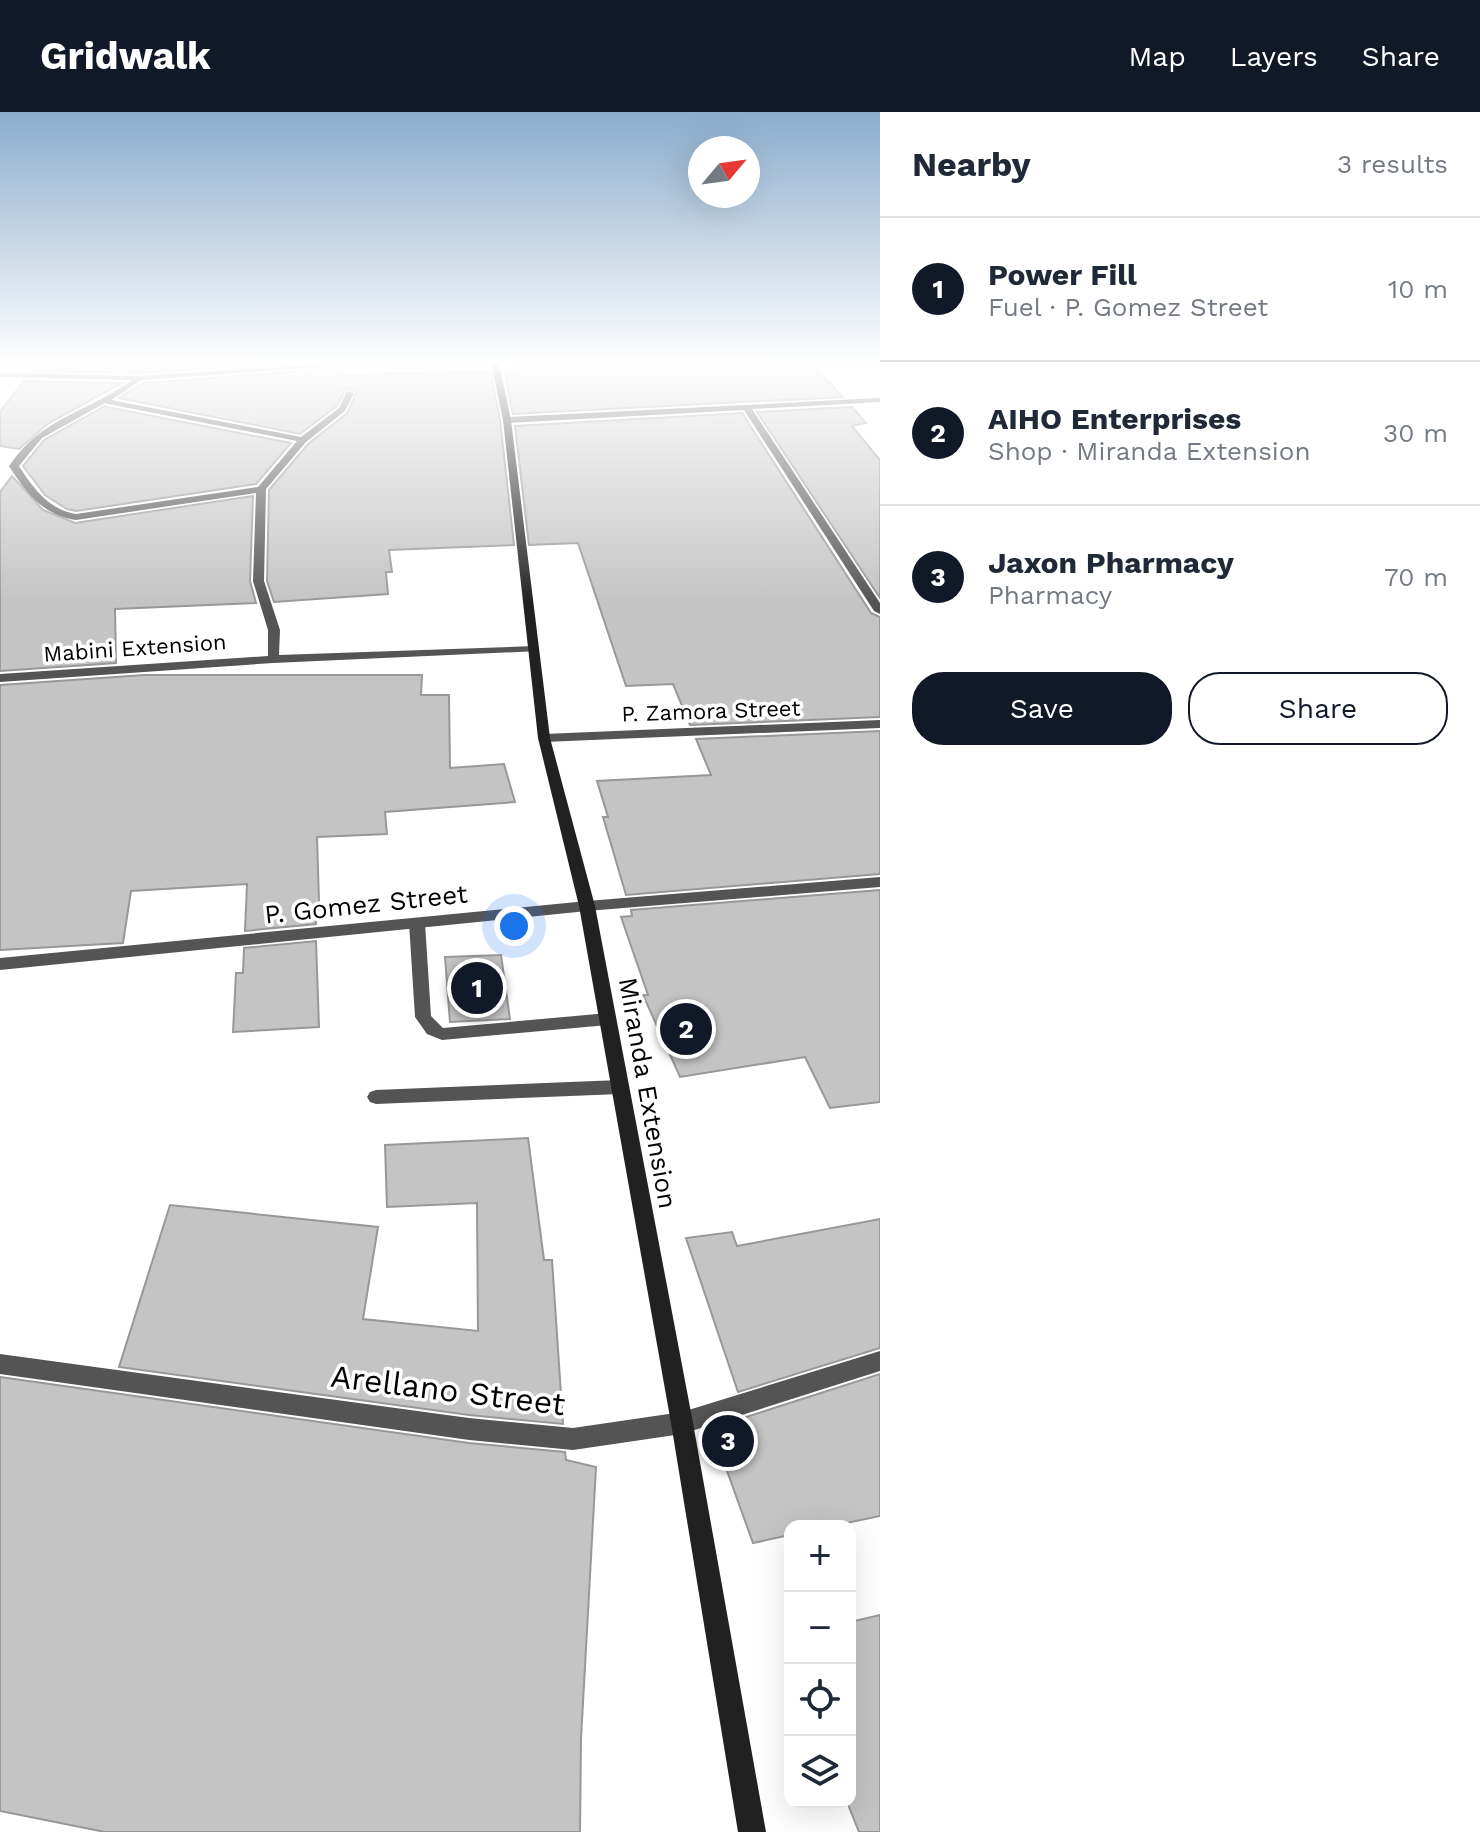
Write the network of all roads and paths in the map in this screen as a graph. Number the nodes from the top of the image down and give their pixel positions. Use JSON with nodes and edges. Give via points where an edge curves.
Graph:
{"nodes":[{"id":1,"x":31,"y":443,"type":"edge"},
{"id":2,"x":300,"y":443,"type":"edge"},
{"id":3,"x":510,"y":443,"type":"edge"},
{"id":4,"x":770,"y":443,"type":"edge"},
{"id":5,"x":261,"y":489,"type":"junction"},
{"id":6,"x":880,"y":611,"type":"edge"},
{"id":7,"x":535,"y":649,"type":"junction"},
{"id":8,"x":273,"y":659,"type":"junction"},
{"id":9,"x":0,"y":678,"type":"edge"},
{"id":10,"x":880,"y":724,"type":"edge"},
{"id":11,"x":544,"y":738,"type":"junction"},
{"id":12,"x":880,"y":882,"type":"edge"},
{"id":13,"x":587,"y":906,"type":"junction"},
{"id":14,"x":417,"y":923,"type":"junction"},
{"id":15,"x":0,"y":964,"type":"edge"},
{"id":16,"x":608,"y":1019,"type":"junction"},
{"id":17,"x":620,"y":1087,"type":"junction"},
{"id":18,"x":376,"y":1097,"type":"dead end"},
{"id":19,"x":880,"y":1361,"type":"edge"},
{"id":20,"x":0,"y":1364,"type":"edge"},
{"id":21,"x":682,"y":1423,"type":"junction"},
{"id":22,"x":752,"y":1832,"type":"edge"}],
"edges":[{"from":1,"to":5,"type":"street","via":[[14,466],[61,516]]},
{"from":2,"to":5,"type":"street"},
{"from":3,"to":7,"type":"main road","name":"Miranda Extension"},
{"from":4,"to":6,"type":"street"},
{"from":5,"to":8,"type":"street","via":[[260,590],[275,626]]},
{"from":7,"to":8,"type":"street","name":"Mabini Extension"},
{"from":7,"to":11,"type":"main road","name":"Miranda Extension"},
{"from":8,"to":9,"type":"street","name":"Mabini Extension"},
{"from":10,"to":11,"type":"street","name":"P. Zamora Street"},
{"from":11,"to":13,"type":"main road","name":"Miranda Extension"},
{"from":12,"to":13,"type":"street","name":"P. Gomez Street"},
{"from":13,"to":14,"type":"street","name":"P. Gomez Street"},
{"from":13,"to":16,"type":"main road","name":"Miranda Extension"},
{"from":14,"to":15,"type":"street","name":"P. Gomez Street"},
{"from":14,"to":16,"type":"street","via":[[423,1017],[433,1030],[442,1034]]},
{"from":16,"to":17,"type":"main road","name":"Miranda Extension"},
{"from":17,"to":18,"type":"street"},
{"from":17,"to":21,"type":"main road","name":"Miranda Extension"},
{"from":19,"to":21,"type":"street","name":"Arellano Street"},
{"from":20,"to":21,"type":"street","name":"Arellano Street","via":[[573,1439]]},
{"from":21,"to":22,"type":"main road","name":"Miranda Extension"}]}
